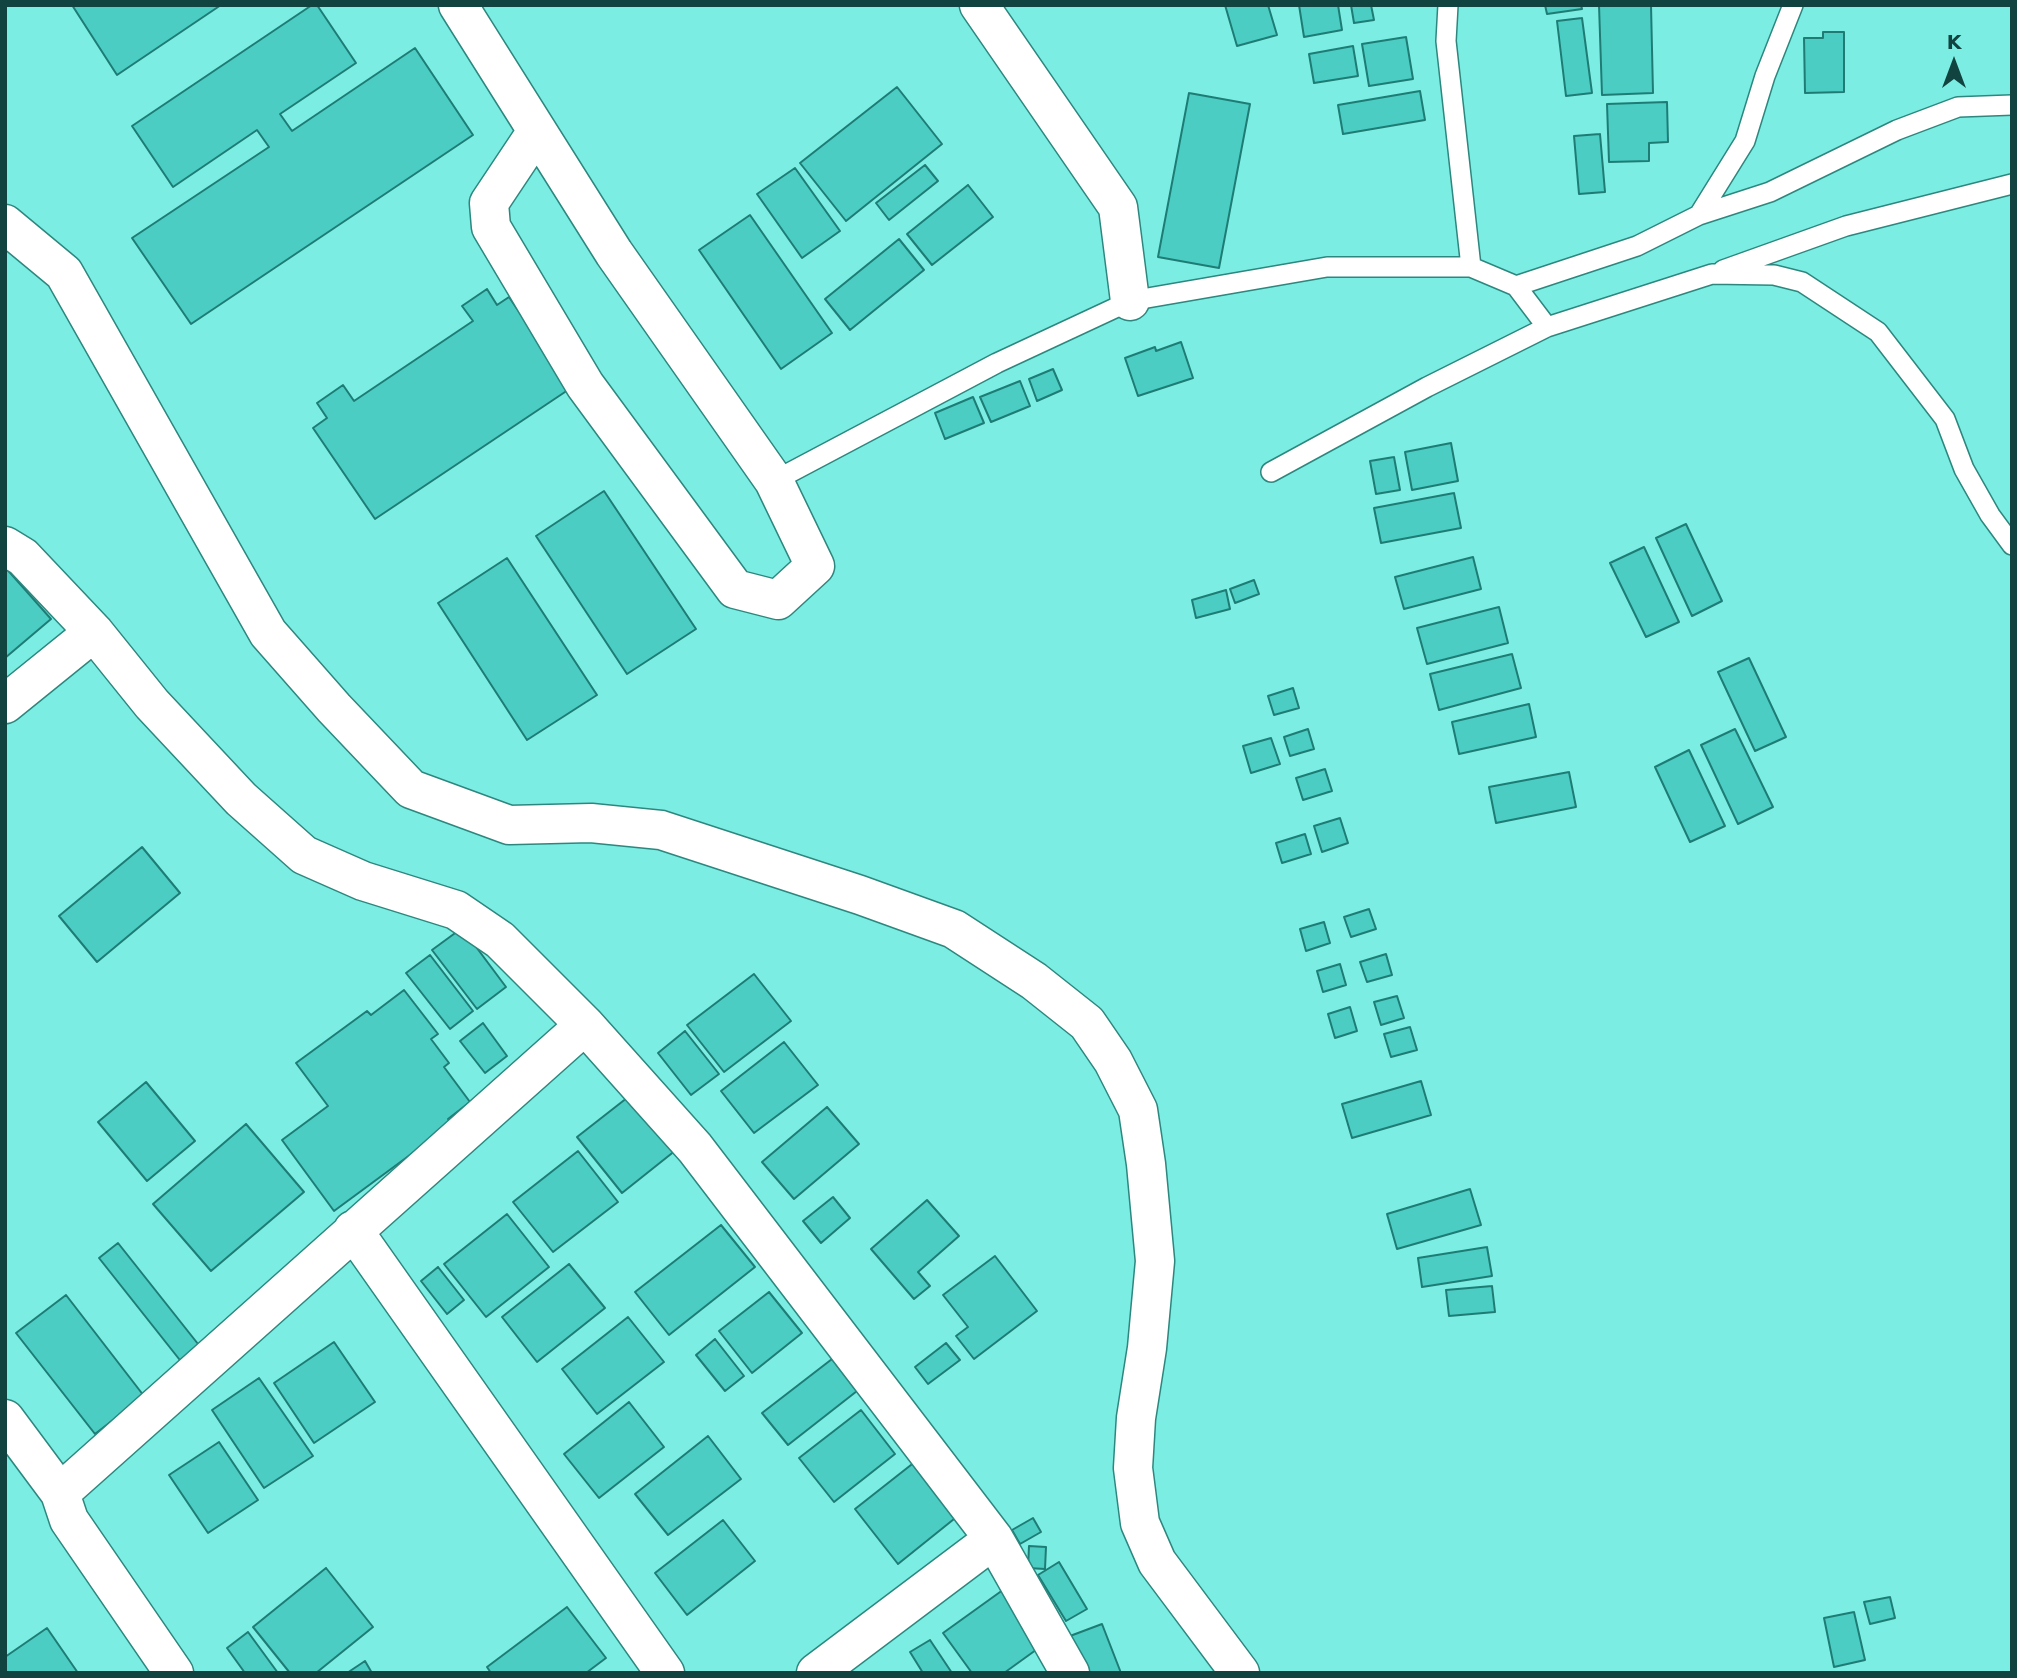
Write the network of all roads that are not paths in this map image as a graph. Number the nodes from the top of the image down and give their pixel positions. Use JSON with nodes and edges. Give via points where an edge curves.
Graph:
{"nodes":[{"id":1,"x":458,"y":5,"type":"edge"},
{"id":2,"x":979,"y":5,"type":"edge"},
{"id":3,"x":1448,"y":5,"type":"edge"},
{"id":4,"x":1793,"y":5,"type":"edge"},
{"id":5,"x":2012,"y":105,"type":"edge"},
{"id":6,"x":537,"y":131,"type":"junction"},
{"id":7,"x":2012,"y":184,"type":"edge"},
{"id":8,"x":1699,"y":215,"type":"junction"},
{"id":9,"x":5,"y":225,"type":"edge"},
{"id":10,"x":1471,"y":267,"type":"junction"},
{"id":11,"x":1712,"y":274,"type":"junction"},
{"id":12,"x":1516,"y":286,"type":"junction"},
{"id":13,"x":1130,"y":301,"type":"junction"},
{"id":14,"x":1546,"y":327,"type":"junction"},
{"id":15,"x":1271,"y":471,"type":"dead end"},
{"id":16,"x":774,"y":481,"type":"junction"},
{"id":17,"x":2012,"y":545,"type":"edge"},
{"id":18,"x":5,"y":546,"type":"edge"},
{"id":19,"x":94,"y":632,"type":"junction"},
{"id":20,"x":5,"y":704,"type":"edge"},
{"id":21,"x":585,"y":1025,"type":"junction"},
{"id":22,"x":353,"y":1230,"type":"junction"},
{"id":23,"x":5,"y":1419,"type":"edge"},
{"id":24,"x":60,"y":1493,"type":"junction"},
{"id":25,"x":994,"y":1539,"type":"junction"},
{"id":26,"x":174,"y":1673,"type":"edge"},
{"id":27,"x":665,"y":1673,"type":"edge"},
{"id":28,"x":816,"y":1673,"type":"edge"},
{"id":29,"x":1070,"y":1673,"type":"edge"},
{"id":30,"x":1240,"y":1673,"type":"edge"}],
"edges":[{"from":1,"to":6,"type":"street"},
{"from":2,"to":13,"type":"street","via":[[1118,207]]},
{"from":3,"to":10,"type":"lane","via":[[1446,41]]},
{"from":4,"to":8,"type":"lane","via":[[1745,141]]},
{"from":5,"to":8,"type":"lane","via":[[1958,107],[1897,130],[1770,192]]},
{"from":6,"to":16,"type":"street","via":[[614,253]]},
{"from":6,"to":16,"type":"street","via":[[489,203],[491,227],[585,385],[735,589],[778,600],[816,566]]},
{"from":7,"to":11,"type":"lane","via":[[1846,226]]},
{"from":8,"to":12,"type":"lane","via":[[1637,246]]},
{"from":9,"to":30,"type":"street","via":[[64,273],[268,633],[411,789],[509,825],[591,823],[661,830],[860,895],[954,929],[1034,981],[1087,1023],[1114,1061],[1138,1110],[1146,1164],[1155,1261],[1133,1468],[1140,1522],[1157,1562]]},
{"from":10,"to":12,"type":"lane"},
{"from":10,"to":13,"type":"lane","via":[[1327,267]]},
{"from":11,"to":14,"type":"lane"},
{"from":11,"to":17,"type":"lane","via":[[1774,275],[1802,282],[1878,332],[1945,419],[1964,469]]},
{"from":12,"to":14,"type":"lane"},
{"from":13,"to":16,"type":"lane","via":[[997,363]]},
{"from":14,"to":15,"type":"lane"},
{"from":18,"to":19,"type":"street","via":[[23,557]]},
{"from":19,"to":20,"type":"street"},
{"from":19,"to":21,"type":"street","via":[[152,704],[241,799],[304,855],[363,881],[456,909],[500,940]]},
{"from":21,"to":22,"type":"street"},
{"from":21,"to":25,"type":"street","via":[[695,1148]]},
{"from":22,"to":24,"type":"street"},
{"from":22,"to":27,"type":"street"},
{"from":23,"to":24,"type":"street"},
{"from":24,"to":26,"type":"street","via":[[69,1520]]},
{"from":25,"to":28,"type":"street"},
{"from":25,"to":29,"type":"street"}]}
